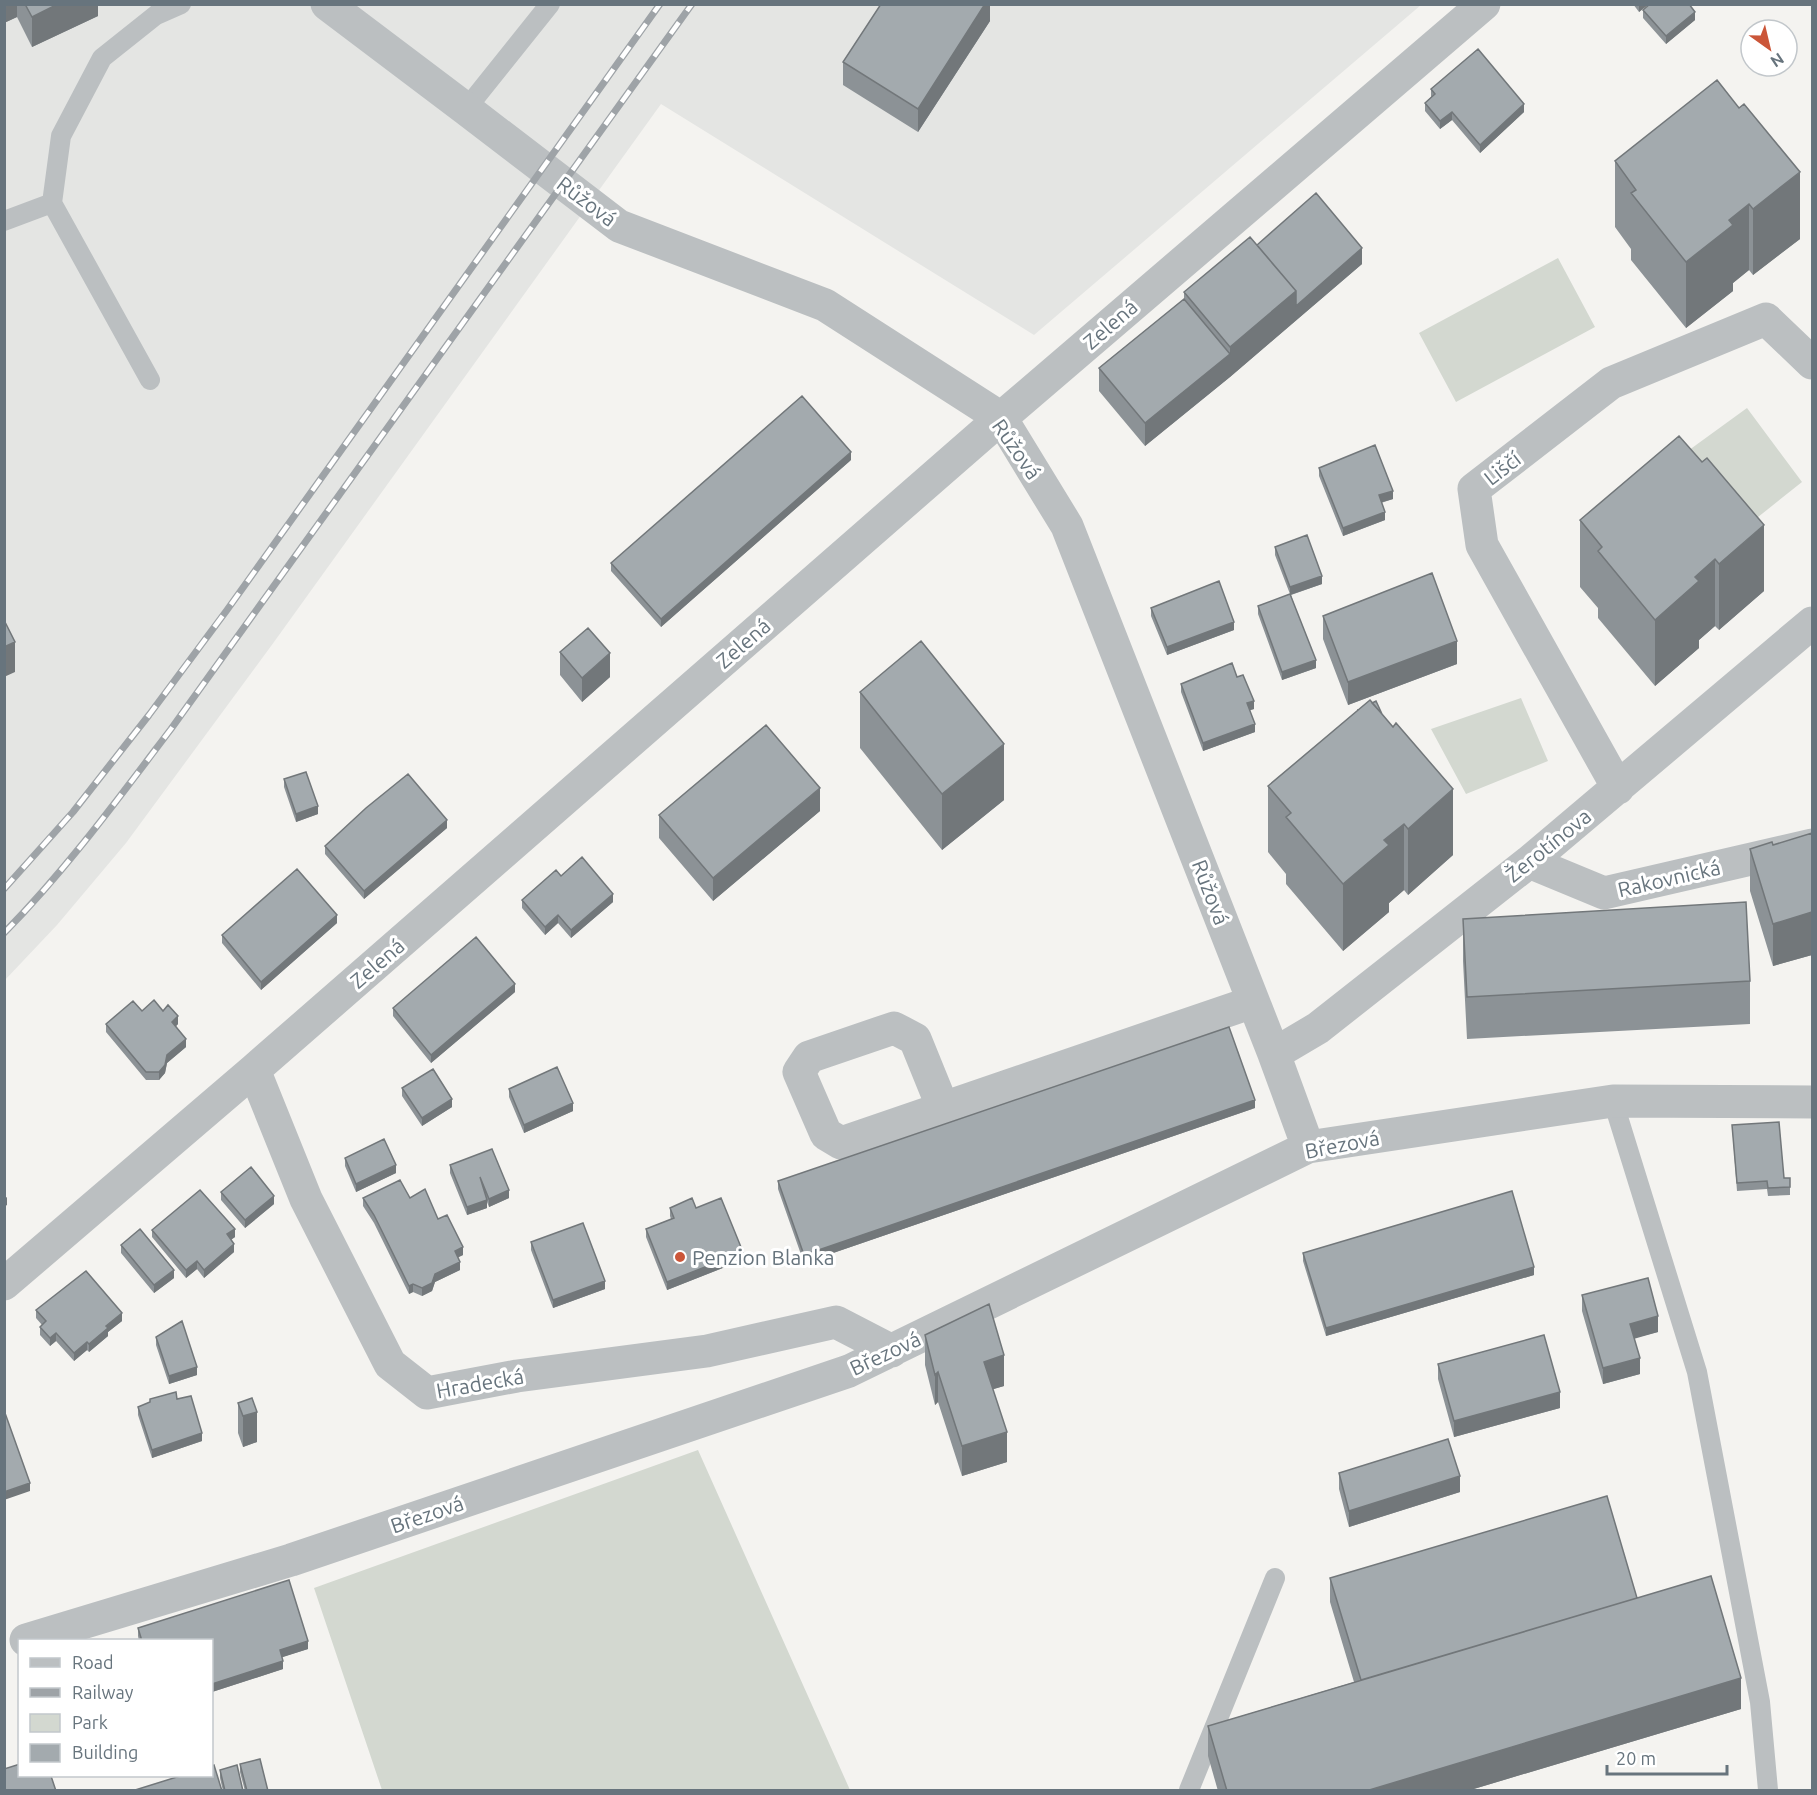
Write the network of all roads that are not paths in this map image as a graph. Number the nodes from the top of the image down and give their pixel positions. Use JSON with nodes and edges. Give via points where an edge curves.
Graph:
{"nodes":[{"id":1,"x":181,"y":4,"type":"edge"},
{"id":2,"x":327,"y":4,"type":"edge"},
{"id":3,"x":550,"y":4,"type":"edge"},
{"id":4,"x":1484,"y":4,"type":"edge"},
{"id":5,"x":466,"y":108,"type":"junction"},
{"id":6,"x":52,"y":203,"type":"junction"},
{"id":7,"x":4,"y":221,"type":"edge"},
{"id":8,"x":1812,"y":363,"type":"edge"},
{"id":9,"x":150,"y":380,"type":"dead end"},
{"id":10,"x":1001,"y":418,"type":"junction"},
{"id":11,"x":1812,"y":623,"type":"edge"},
{"id":12,"x":1618,"y":788,"type":"junction"},
{"id":13,"x":1812,"y":845,"type":"edge"},
{"id":14,"x":1529,"y":862,"type":"junction"},
{"id":15,"x":1253,"y":1002,"type":"junction"},
{"id":16,"x":1274,"y":1054,"type":"junction"},
{"id":17,"x":254,"y":1070,"type":"junction"},
{"id":18,"x":1613,"y":1101,"type":"junction"},
{"id":19,"x":1812,"y":1102,"type":"edge"},
{"id":20,"x":943,"y":1108,"type":"dead end"},
{"id":21,"x":1308,"y":1147,"type":"junction"},
{"id":22,"x":4,"y":1284,"type":"edge"},
{"id":23,"x":892,"y":1351,"type":"junction"},
{"id":24,"x":1275,"y":1578,"type":"dead end"},
{"id":25,"x":33,"y":1639,"type":"edge"},
{"id":26,"x":1766,"y":1790,"type":"edge"},
{"id":27,"x":1189,"y":1791,"type":"edge"}],
"edges":[{"from":1,"to":6,"type":"lane","via":[[156,15],[102,58],[61,136]]},
{"from":2,"to":5,"type":"street","name":"Růžová"},
{"from":3,"to":5,"type":"lane"},
{"from":4,"to":10,"type":"street","name":"Zelená"},
{"from":5,"to":10,"type":"street","name":"Růžová","via":[[619,226],[825,305]]},
{"from":6,"to":7,"type":"lane"},
{"from":6,"to":9,"type":"lane"},
{"from":8,"to":12,"type":"street","name":"Liščí","via":[[1766,319],[1611,383],[1474,489],[1482,545]]},
{"from":10,"to":15,"type":"street","name":"Růžová","via":[[1067,526]]},
{"from":10,"to":17,"type":"street","name":"Zelená"},
{"from":11,"to":12,"type":"street","name":"Žerotínova"},
{"from":12,"to":14,"type":"street","name":"Žerotínova"},
{"from":13,"to":14,"type":"street","name":"Rakovnická","via":[[1604,893]]},
{"from":14,"to":16,"type":"street","name":"Žerotínova","via":[[1318,1028]]},
{"from":15,"to":16,"type":"street","name":"Růžová"},
{"from":15,"to":20,"type":"street"},
{"from":16,"to":21,"type":"street","name":"Růžová"},
{"from":17,"to":22,"type":"street","name":"Zelená"},
{"from":17,"to":23,"type":"street","name":"Hradecká","via":[[306,1199],[390,1364],[428,1394],[517,1376],[707,1351],[836,1322]]},
{"from":18,"to":19,"type":"street","name":"Březová"},
{"from":18,"to":21,"type":"street","name":"Březová"},
{"from":18,"to":26,"type":"lane","via":[[1697,1372],[1760,1702]]},
{"from":21,"to":23,"type":"street","name":"Březová"},
{"from":23,"to":25,"type":"street","name":"Březová","via":[[849,1371],[291,1560]]},
{"from":24,"to":27,"type":"lane"}]}
